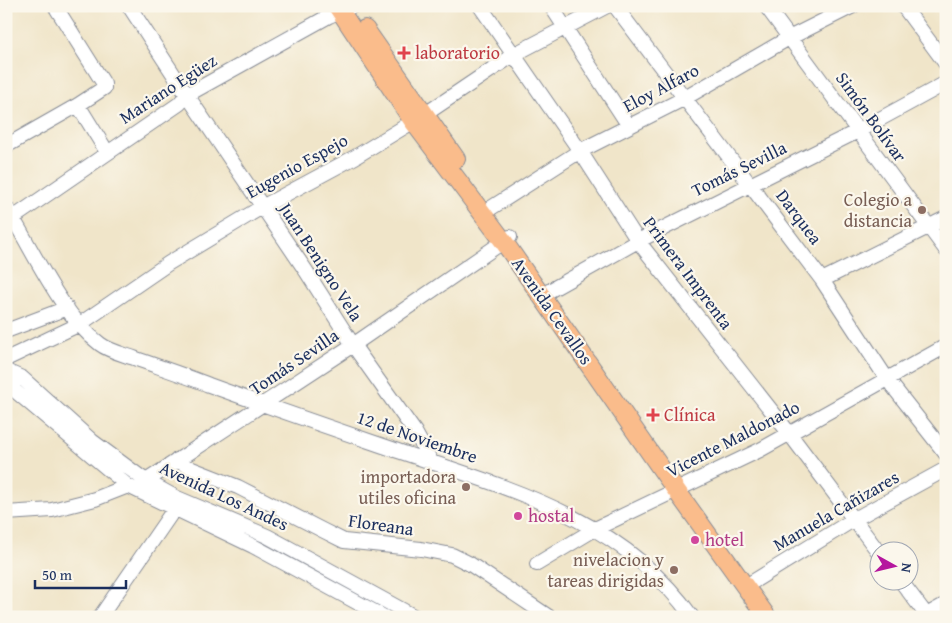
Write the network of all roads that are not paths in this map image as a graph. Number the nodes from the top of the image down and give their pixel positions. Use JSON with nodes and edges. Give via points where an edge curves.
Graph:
{"nodes":[{"id":1,"x":55,"y":6,"type":"edge"},
{"id":2,"x":480,"y":6,"type":"edge"},
{"id":3,"x":552,"y":6,"type":"edge"},
{"id":4,"x":607,"y":6,"type":"edge"},
{"id":5,"x":616,"y":6,"type":"edge"},
{"id":6,"x":766,"y":6,"type":"edge"},
{"id":7,"x":852,"y":6,"type":"edge"},
{"id":8,"x":903,"y":6,"type":"edge"},
{"id":9,"x":346,"y":7,"type":"edge"},
{"id":10,"x":134,"y":8,"type":"edge"},
{"id":11,"x":565,"y":27,"type":"junction"},
{"id":12,"x":789,"y":38,"type":"junction"},
{"id":13,"x":514,"y":55,"type":"junction"},
{"id":14,"x":946,"y":64,"type":"edge"},
{"id":15,"x":946,"y":83,"type":"edge"},
{"id":16,"x":186,"y":95,"type":"junction"},
{"id":17,"x":685,"y":98,"type":"junction"},
{"id":18,"x":78,"y":105,"type":"junction"},
{"id":19,"x":419,"y":118,"type":"junction"},
{"id":20,"x":629,"y":126,"type":"junction"},
{"id":21,"x":858,"y":131,"type":"junction"},
{"id":22,"x":6,"y":146,"type":"edge"},
{"id":23,"x":580,"y":151,"type":"junction"},
{"id":24,"x":108,"y":152,"type":"junction"},
{"id":25,"x":750,"y":184,"type":"junction"},
{"id":26,"x":262,"y":207,"type":"junction"},
{"id":27,"x":490,"y":208,"type":"junction"},
{"id":28,"x":10,"y":212,"type":"edge"},
{"id":29,"x":946,"y":218,"type":"edge"},
{"id":30,"x":929,"y":227,"type":"junction"},
{"id":31,"x":507,"y":239,"type":"junction"},
{"id":32,"x":638,"y":241,"type":"junction"},
{"id":33,"x":946,"y":250,"type":"edge"},
{"id":34,"x":822,"y":280,"type":"junction"},
{"id":35,"x":549,"y":291,"type":"junction"},
{"id":36,"x":67,"y":308,"type":"junction"},
{"id":37,"x":80,"y":324,"type":"junction"},
{"id":38,"x":6,"y":330,"type":"edge"},
{"id":39,"x":353,"y":345,"type":"junction"},
{"id":40,"x":946,"y":346,"type":"edge"},
{"id":41,"x":6,"y":359,"type":"edge"},
{"id":42,"x":6,"y":371,"type":"edge"},
{"id":43,"x":887,"y":379,"type":"junction"},
{"id":44,"x":264,"y":405,"type":"junction"},
{"id":45,"x":789,"y":433,"type":"junction"},
{"id":46,"x":946,"y":454,"type":"edge"},
{"id":47,"x":177,"y":460,"type":"junction"},
{"id":48,"x":432,"y":463,"type":"junction"},
{"id":49,"x":946,"y":469,"type":"edge"},
{"id":50,"x":146,"y":481,"type":"junction"},
{"id":51,"x":128,"y":486,"type":"junction"},
{"id":52,"x":679,"y":488,"type":"junction"},
{"id":53,"x":175,"y":508,"type":"junction"},
{"id":54,"x":6,"y":513,"type":"edge"},
{"id":55,"x":854,"y":520,"type":"junction"},
{"id":56,"x":595,"y":529,"type":"junction"},
{"id":57,"x":870,"y":541,"type":"edge"},
{"id":58,"x":537,"y":564,"type":"dead end"},
{"id":59,"x":748,"y":585,"type":"junction"},
{"id":60,"x":907,"y":590,"type":"edge"},
{"id":61,"x":946,"y":604,"type":"edge"},
{"id":62,"x":926,"y":616,"type":"edge"},
{"id":63,"x":100,"y":617,"type":"edge"},
{"id":64,"x":384,"y":617,"type":"edge"},
{"id":65,"x":415,"y":617,"type":"edge"},
{"id":66,"x":549,"y":617,"type":"edge"},
{"id":67,"x":692,"y":617,"type":"edge"},
{"id":68,"x":767,"y":617,"type":"edge"},
{"id":69,"x":775,"y":617,"type":"edge"}],
"edges":[{"from":1,"to":18,"type":"street","via":[[104,84],[102,91]]},
{"from":2,"to":13,"type":"street","name":"Primera Imprenta"},
{"from":3,"to":11,"type":"street"},
{"from":4,"to":11,"type":"street","name":"Eugenio Espejo"},
{"from":5,"to":17,"type":"street","name":"Darquea"},
{"from":6,"to":12,"type":"street","name":"Simón Bolívar"},
{"from":7,"to":12,"type":"street","name":"Eloy Alfaro"},
{"from":8,"to":14,"type":"street"},
{"from":9,"to":16,"type":"street","name":"Mariano Egüez"},
{"from":9,"to":19,"type":"main road","name":"Avenida Cevallos"},
{"from":10,"to":16,"type":"street","name":"Juan Benigno Vela"},
{"from":11,"to":13,"type":"street","name":"Eugenio Espejo"},
{"from":11,"to":20,"type":"street"},
{"from":12,"to":17,"type":"street","name":"Eloy Alfaro"},
{"from":12,"to":21,"type":"street","name":"Simón Bolívar"},
{"from":13,"to":19,"type":"street","name":"Eugenio Espejo"},
{"from":13,"to":23,"type":"street","name":"Primera Imprenta"},
{"from":15,"to":21,"type":"street","name":"Tomás Sevilla"},
{"from":16,"to":24,"type":"street","name":"Mariano Egüez","via":[[179,104]]},
{"from":16,"to":26,"type":"street","name":"Juan Benigno Vela"},
{"from":17,"to":20,"type":"street","name":"Eloy Alfaro"},
{"from":17,"to":25,"type":"street","name":"Darquea"},
{"from":18,"to":22,"type":"street"},
{"from":18,"to":24,"type":"street"},
{"from":19,"to":26,"type":"street","name":"Eugenio Espejo","via":[[356,157]]},
{"from":19,"to":27,"type":"main road","name":"Avenida Cevallos"},
{"from":19,"to":31,"type":"main road","name":"Avenida Cevallos"},
{"from":20,"to":23,"type":"street","name":"Eloy Alfaro"},
{"from":21,"to":25,"type":"street","name":"Tomás Sevilla"},
{"from":21,"to":30,"type":"street","name":"Simón Bolívar"},
{"from":23,"to":27,"type":"street","name":"Eloy Alfaro"},
{"from":23,"to":32,"type":"street","name":"Primera Imprenta"},
{"from":24,"to":28,"type":"street","name":"Mariano Egüez"},
{"from":25,"to":32,"type":"street","name":"Tomás Sevilla"},
{"from":25,"to":34,"type":"street","name":"Darquea"},
{"from":26,"to":37,"type":"street","name":"Eugenio Espejo","via":[[168,263]]},
{"from":26,"to":39,"type":"street","name":"Juan Benigno Vela"},
{"from":27,"to":31,"type":"main road","name":"Avenida Cevallos"},
{"from":28,"to":36,"type":"street"},
{"from":29,"to":30,"type":"street"},
{"from":30,"to":33,"type":"street","name":"Simón Bolívar"},
{"from":30,"to":34,"type":"street"},
{"from":31,"to":35,"type":"main road","name":"Avenida Cevallos"},
{"from":31,"to":39,"type":"street","name":"Tomás Sevilla"},
{"from":31,"to":52,"type":"main road","name":"Avenida Cevallos"},
{"from":32,"to":35,"type":"street","name":"Tomás Sevilla"},
{"from":32,"to":45,"type":"street","name":"Primera Imprenta"},
{"from":34,"to":43,"type":"street","name":"Darquea"},
{"from":35,"to":52,"type":"main road","name":"Avenida Cevallos"},
{"from":36,"to":37,"type":"street"},
{"from":36,"to":38,"type":"street"},
{"from":37,"to":41,"type":"street","name":"Eugenio Espejo"},
{"from":37,"to":44,"type":"street","name":"12 de Noviembre","via":[[101,344]]},
{"from":39,"to":44,"type":"street","name":"Tomás Sevilla"},
{"from":39,"to":48,"type":"street","name":"Juan Benigno Vela","via":[[415,432]]},
{"from":40,"to":43,"type":"street","name":"Vicente Maldonado"},
{"from":42,"to":50,"type":"street","name":"Avenida Los Andes","via":[[22,378],[92,441]]},
{"from":42,"to":51,"type":"street","name":"Avenida Los Andes","via":[[14,390]]},
{"from":43,"to":45,"type":"street","name":"Vicente Maldonado"},
{"from":43,"to":46,"type":"street","name":"Darquea"},
{"from":44,"to":47,"type":"street","name":"Tomás Sevilla"},
{"from":44,"to":48,"type":"street","name":"12 de Noviembre"},
{"from":45,"to":52,"type":"street","name":"Vicente Maldonado"},
{"from":45,"to":55,"type":"street","name":"Primera Imprenta"},
{"from":47,"to":50,"type":"street","name":"Tomás Sevilla"},
{"from":47,"to":66,"type":"street","name":"Floreana","via":[[344,540],[452,556],[470,564]]},
{"from":48,"to":56,"type":"street","name":"12 de Noviembre","via":[[525,495]]},
{"from":49,"to":55,"type":"street","name":"Manuela Cañizares"},
{"from":50,"to":65,"type":"street","name":"Avenida Los Andes","via":[[175,497],[267,536]]},
{"from":51,"to":53,"type":"street","name":"Avenida Los Andes"},
{"from":51,"to":54,"type":"street","via":[[52,510]]},
{"from":52,"to":56,"type":"street","name":"Vicente Maldonado"},
{"from":52,"to":59,"type":"main road","name":"Avenida Cevallos"},
{"from":53,"to":63,"type":"street"},
{"from":53,"to":64,"type":"street","name":"Avenida Los Andes"},
{"from":55,"to":57,"type":"street","name":"Primera Imprenta"},
{"from":55,"to":59,"type":"street","name":"Manuela Cañizares"},
{"from":56,"to":58,"type":"street","name":"Vicente Maldonado"},
{"from":56,"to":67,"type":"street","name":"12 de Noviembre","via":[[648,568]]},
{"from":59,"to":68,"type":"main road","name":"Avenida Cevallos"},
{"from":59,"to":69,"type":"main road","name":"Avenida Cevallos"},
{"from":60,"to":62,"type":"street"},
{"from":61,"to":62,"type":"street"}]}
